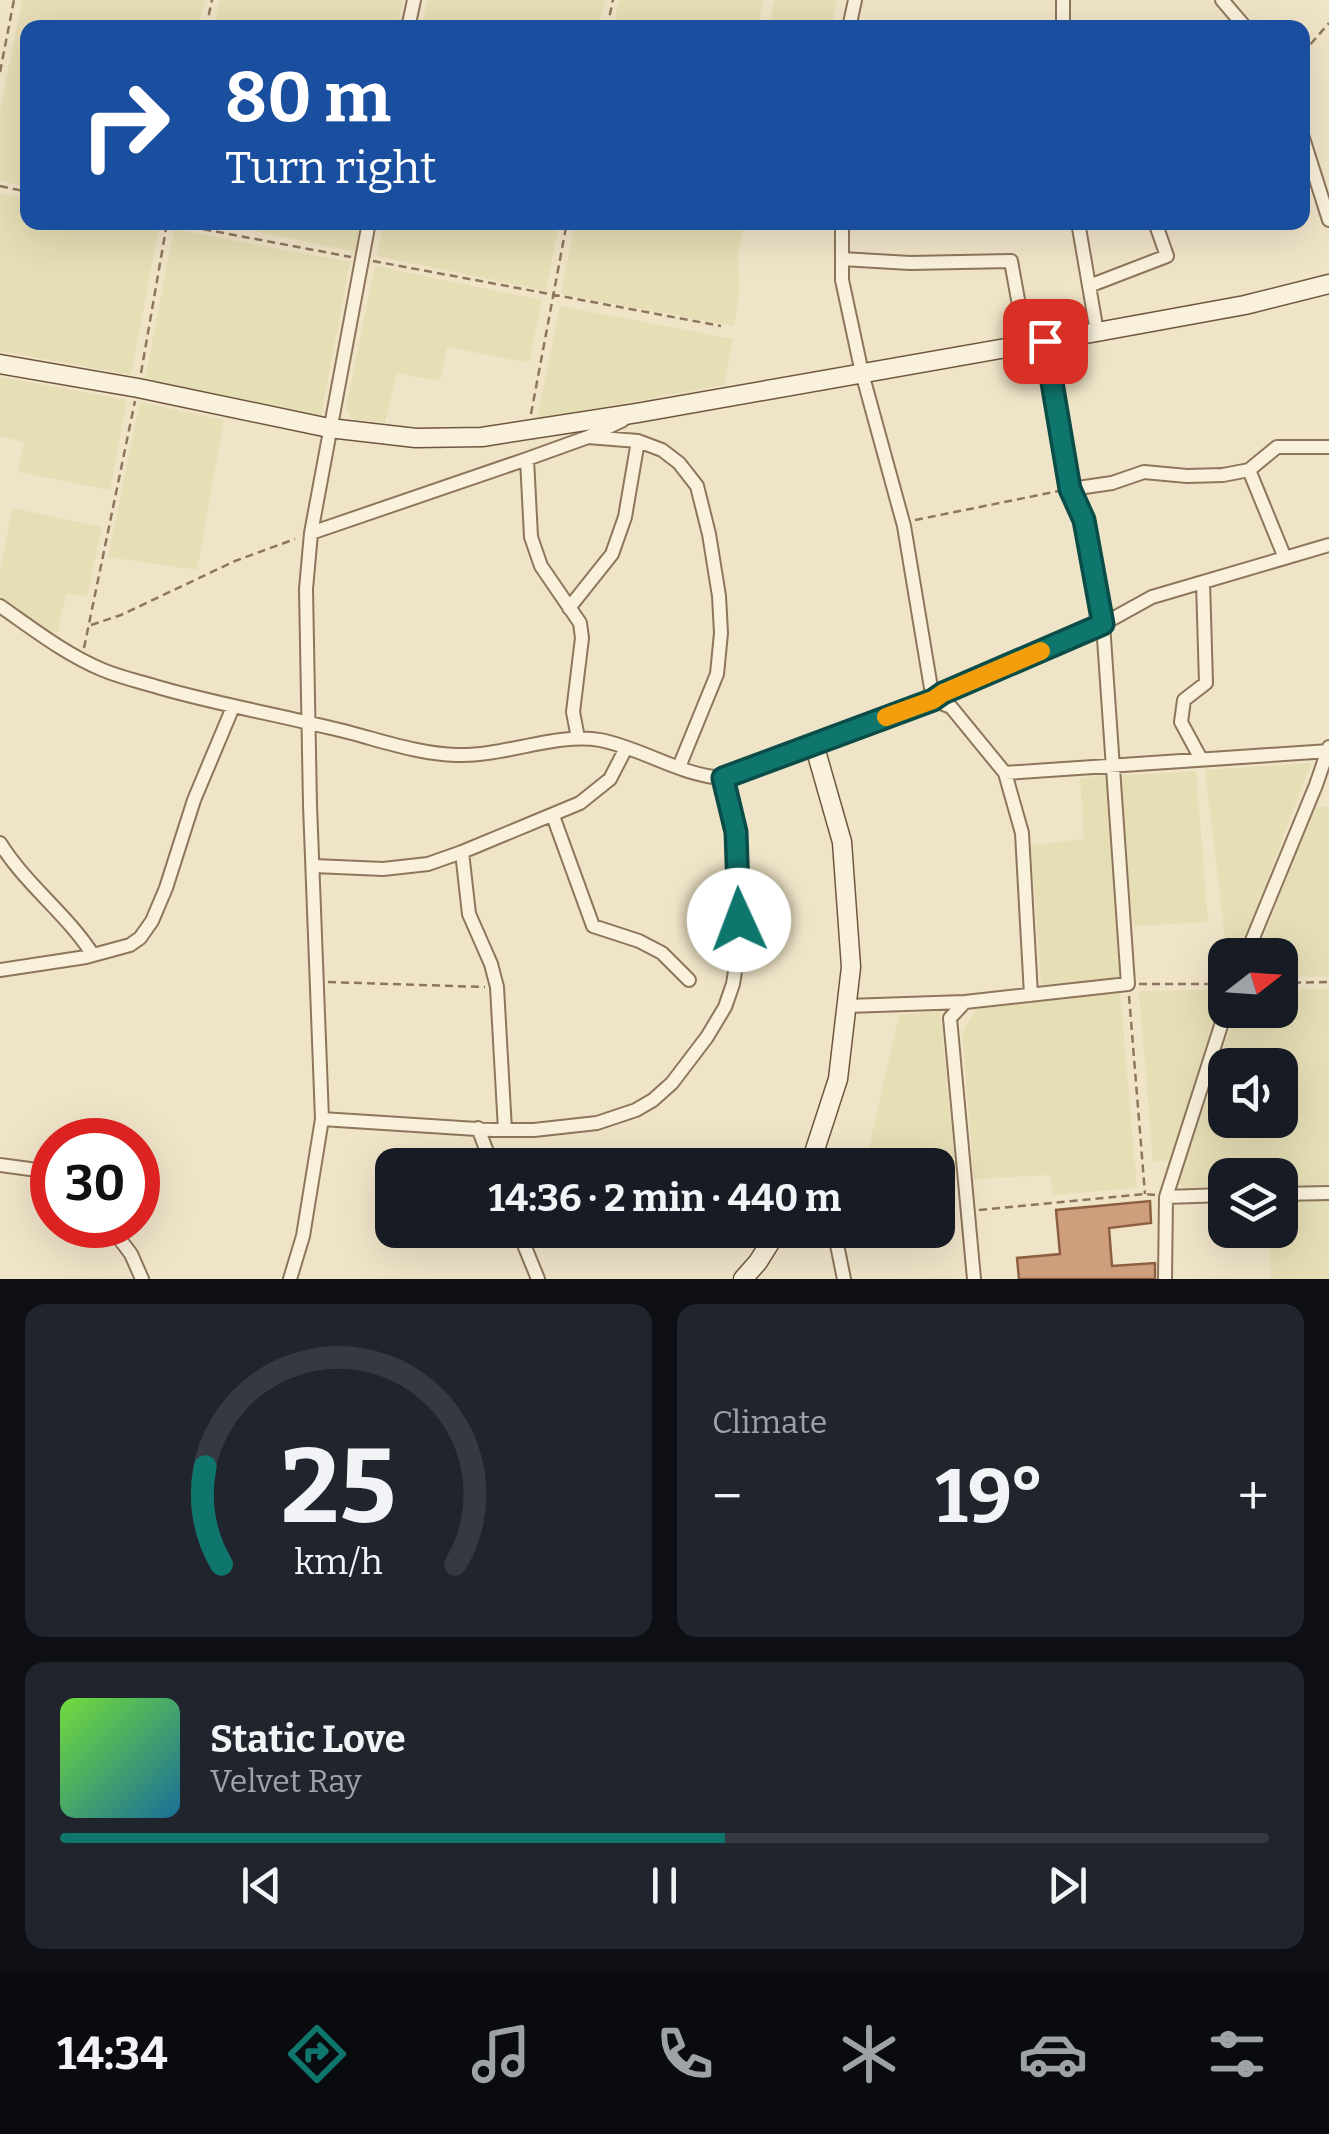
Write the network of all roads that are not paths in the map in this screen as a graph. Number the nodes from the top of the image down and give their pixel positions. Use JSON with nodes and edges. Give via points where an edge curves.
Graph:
{"nodes":[{"id":1,"x":1222,"y":0,"type":"edge"},
{"id":2,"x":1239,"y":20,"type":"edge"},
{"id":3,"x":1310,"y":160,"type":"edge"},
{"id":4,"x":1329,"y":220,"type":"edge"},
{"id":5,"x":367,"y":230,"type":"edge"},
{"id":6,"x":842,"y":230,"type":"edge"},
{"id":7,"x":1079,"y":230,"type":"edge"},
{"id":8,"x":1158,"y":230,"type":"edge"},
{"id":9,"x":842,"y":259,"type":"junction"},
{"id":10,"x":1329,"y":284,"type":"edge"},
{"id":11,"x":1089,"y":286,"type":"junction"},
{"id":12,"x":1097,"y":332,"type":"junction"},
{"id":13,"x":1036,"y":343,"type":"junction"},
{"id":14,"x":0,"y":364,"type":"edge"},
{"id":15,"x":862,"y":373,"type":"junction"},
{"id":16,"x":637,"y":413,"type":"junction"},
{"id":17,"x":329,"y":428,"type":"junction"},
{"id":18,"x":588,"y":437,"type":"junction"},
{"id":19,"x":638,"y":442,"type":"junction"},
{"id":20,"x":1329,"y":447,"type":"edge"},
{"id":21,"x":526,"y":459,"type":"junction"},
{"id":22,"x":1249,"y":470,"type":"junction"},
{"id":23,"x":1070,"y":489,"type":"junction"},
{"id":24,"x":311,"y":533,"type":"junction"},
{"id":25,"x":1329,"y":545,"type":"edge"},
{"id":26,"x":1284,"y":558,"type":"junction"},
{"id":27,"x":1203,"y":582,"type":"junction"},
{"id":28,"x":0,"y":606,"type":"edge"},
{"id":29,"x":569,"y":608,"type":"junction"},
{"id":30,"x":1103,"y":624,"type":"junction"},
{"id":31,"x":933,"y":700,"type":"junction"},
{"id":32,"x":234,"y":707,"type":"junction"},
{"id":33,"x":310,"y":723,"type":"junction"},
{"id":34,"x":578,"y":738,"type":"junction"},
{"id":35,"x":814,"y":744,"type":"junction"},
{"id":36,"x":626,"y":748,"type":"junction"},
{"id":37,"x":1328,"y":749,"type":"edge"},
{"id":38,"x":1200,"y":759,"type":"junction"},
{"id":39,"x":1112,"y":766,"type":"junction"},
{"id":40,"x":679,"y":767,"type":"junction"},
{"id":41,"x":1005,"y":773,"type":"junction"},
{"id":42,"x":723,"y":778,"type":"junction"},
{"id":43,"x":553,"y":816,"type":"junction"},
{"id":44,"x":0,"y":843,"type":"edge"},
{"id":45,"x":462,"y":852,"type":"junction"},
{"id":46,"x":314,"y":866,"type":"junction"},
{"id":47,"x":1253,"y":938,"type":"edge"},
{"id":48,"x":93,"y":955,"type":"junction"},
{"id":49,"x":0,"y":970,"type":"edge"},
{"id":50,"x":689,"y":980,"type":"dead end"},
{"id":51,"x":1031,"y":995,"type":"junction"},
{"id":52,"x":965,"y":1002,"type":"junction"},
{"id":53,"x":847,"y":1006,"type":"junction"},
{"id":54,"x":1220,"y":1028,"type":"edge"},
{"id":55,"x":322,"y":1119,"type":"junction"},
{"id":56,"x":478,"y":1128,"type":"junction"},
{"id":57,"x":504,"y":1130,"type":"junction"},
{"id":58,"x":486,"y":1148,"type":"edge"},
{"id":59,"x":816,"y":1148,"type":"edge"},
{"id":60,"x":0,"y":1165,"type":"edge"},
{"id":61,"x":30,"y":1169,"type":"edge"},
{"id":62,"x":1329,"y":1192,"type":"edge"},
{"id":63,"x":1298,"y":1193,"type":"edge"},
{"id":64,"x":1208,"y":1196,"type":"edge"},
{"id":65,"x":1166,"y":1197,"type":"junction"},
{"id":66,"x":126,"y":1248,"type":"edge"},
{"id":67,"x":525,"y":1248,"type":"edge"},
{"id":68,"x":767,"y":1248,"type":"edge"},
{"id":69,"x":838,"y":1248,"type":"edge"},
{"id":70,"x":142,"y":1279,"type":"edge"},
{"id":71,"x":290,"y":1279,"type":"edge"},
{"id":72,"x":538,"y":1279,"type":"edge"},
{"id":73,"x":743,"y":1279,"type":"edge"},
{"id":74,"x":844,"y":1279,"type":"edge"},
{"id":75,"x":974,"y":1279,"type":"edge"},
{"id":76,"x":1165,"y":1279,"type":"edge"}],
"edges":[{"from":1,"to":2,"type":"street"},
{"from":3,"to":4,"type":"street"},
{"from":5,"to":17,"type":"street"},
{"from":6,"to":9,"type":"street"},
{"from":7,"to":11,"type":"street"},
{"from":8,"to":11,"type":"street","via":[[1167,256]]},
{"from":9,"to":13,"type":"street","via":[[1011,261]]},
{"from":9,"to":15,"type":"street"},
{"from":10,"to":12,"type":"street"},
{"from":11,"to":12,"type":"street"},
{"from":12,"to":13,"type":"street"},
{"from":13,"to":15,"type":"street"},
{"from":13,"to":23,"type":"street"},
{"from":14,"to":17,"type":"street"},
{"from":15,"to":16,"type":"street"},
{"from":15,"to":31,"type":"street","via":[[902,522]]},
{"from":16,"to":17,"type":"street","via":[[482,437]]},
{"from":16,"to":18,"type":"street"},
{"from":17,"to":24,"type":"street"},
{"from":18,"to":19,"type":"street"},
{"from":18,"to":21,"type":"street"},
{"from":19,"to":29,"type":"street","via":[[626,517],[612,554]]},
{"from":19,"to":40,"type":"street","via":[[662,450],[697,486],[719,596],[717,674]]},
{"from":20,"to":22,"type":"street","via":[[1278,447]]},
{"from":21,"to":24,"type":"street"},
{"from":21,"to":29,"type":"street","via":[[531,537]]},
{"from":22,"to":23,"type":"street","via":[[1144,472]]},
{"from":22,"to":26,"type":"street"},
{"from":23,"to":30,"type":"street","via":[[1084,520]]},
{"from":24,"to":33,"type":"street"},
{"from":25,"to":26,"type":"street"},
{"from":26,"to":27,"type":"street"},
{"from":27,"to":30,"type":"street","via":[[1152,597]]},
{"from":27,"to":38,"type":"street","via":[[1206,683],[1184,700],[1181,722]]},
{"from":28,"to":32,"type":"street","via":[[51,642],[124,678]]},
{"from":29,"to":34,"type":"street","via":[[582,638],[574,712]]},
{"from":30,"to":31,"type":"street"},
{"from":30,"to":39,"type":"street"},
{"from":31,"to":35,"type":"street"},
{"from":31,"to":41,"type":"street","via":[[951,707]]},
{"from":32,"to":33,"type":"street"},
{"from":32,"to":48,"type":"street","via":[[152,921],[130,945]]},
{"from":33,"to":34,"type":"street","via":[[459,756]]},
{"from":33,"to":46,"type":"street"},
{"from":34,"to":36,"type":"street"},
{"from":35,"to":42,"type":"street"},
{"from":35,"to":53,"type":"street","via":[[842,842],[851,968]]},
{"from":36,"to":40,"type":"street"},
{"from":36,"to":43,"type":"street","via":[[610,780]]},
{"from":37,"to":38,"type":"street"},
{"from":37,"to":47,"type":"street"},
{"from":38,"to":39,"type":"street"},
{"from":39,"to":41,"type":"street"},
{"from":39,"to":51,"type":"street","via":[[1128,984]]},
{"from":40,"to":42,"type":"street"},
{"from":41,"to":51,"type":"street","via":[[1022,833]]},
{"from":42,"to":57,"type":"street","via":[[736,832],[739,946],[725,1008],[707,1037],[672,1082],[636,1110],[565,1128]]},
{"from":43,"to":45,"type":"street"},
{"from":43,"to":50,"type":"street","via":[[593,926],[662,953]]},
{"from":44,"to":48,"type":"street"},
{"from":45,"to":46,"type":"street","via":[[383,869]]},
{"from":45,"to":57,"type":"street","via":[[469,914],[497,987]]},
{"from":46,"to":55,"type":"street"},
{"from":48,"to":49,"type":"street"},
{"from":51,"to":52,"type":"street"},
{"from":52,"to":53,"type":"street"},
{"from":52,"to":75,"type":"street","via":[[950,1018]]},
{"from":53,"to":59,"type":"street","via":[[838,1079]]},
{"from":54,"to":65,"type":"street"},
{"from":55,"to":56,"type":"street"},
{"from":55,"to":71,"type":"street"},
{"from":56,"to":57,"type":"street"},
{"from":56,"to":58,"type":"street"},
{"from":60,"to":61,"type":"street"},
{"from":62,"to":63,"type":"street"},
{"from":64,"to":65,"type":"street"},
{"from":65,"to":76,"type":"street"},
{"from":66,"to":70,"type":"street"},
{"from":67,"to":72,"type":"street"},
{"from":68,"to":73,"type":"street"},
{"from":69,"to":74,"type":"street"}]}
